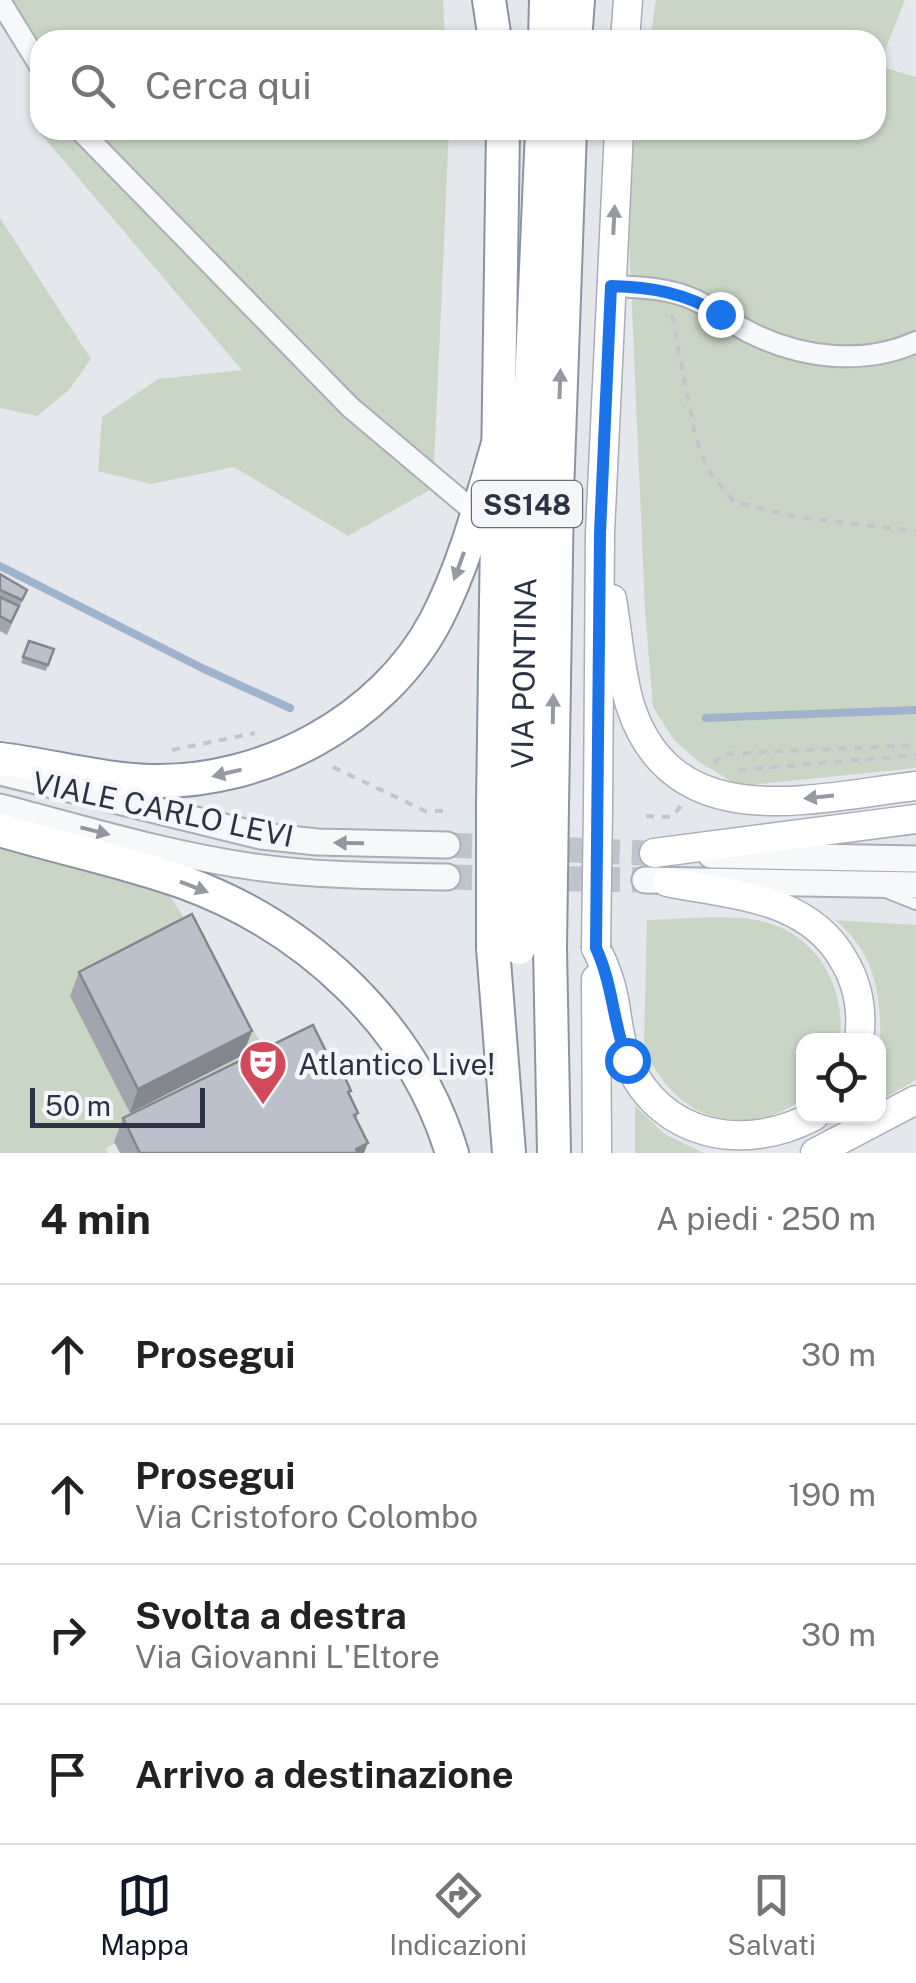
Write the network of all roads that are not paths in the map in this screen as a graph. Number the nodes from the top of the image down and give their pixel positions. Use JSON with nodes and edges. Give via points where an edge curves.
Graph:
{"nodes":[{"id":1,"x":489,"y":0,"type":"edge"},
{"id":2,"x":628,"y":0,"type":"edge"},
{"id":3,"x":0,"y":1,"type":"edge"},
{"id":4,"x":570,"y":1,"type":"edge"},
{"id":5,"x":494,"y":30,"type":"edge"},
{"id":6,"x":551,"y":30,"type":"edge"},
{"id":7,"x":574,"y":30,"type":"edge"},
{"id":8,"x":626,"y":30,"type":"edge"},
{"id":9,"x":30,"y":50,"type":"edge"},
{"id":10,"x":90,"y":140,"type":"edge"},
{"id":11,"x":503,"y":140,"type":"edge"},
{"id":12,"x":542,"y":140,"type":"edge"},
{"id":13,"x":570,"y":140,"type":"edge"},
{"id":14,"x":618,"y":140,"type":"edge"},
{"id":15,"x":611,"y":286,"type":"junction"},
{"id":16,"x":916,"y":342,"type":"edge"},
{"id":17,"x":499,"y":440,"type":"junction"},
{"id":18,"x":477,"y":514,"type":"junction"},
{"id":19,"x":600,"y":533,"type":"junction"},
{"id":20,"x":0,"y":759,"type":"edge"},
{"id":21,"x":0,"y":772,"type":"edge"},
{"id":22,"x":916,"y":786,"type":"edge"},
{"id":23,"x":522,"y":805,"type":"junction"},
{"id":24,"x":0,"y":808,"type":"edge"},
{"id":25,"x":916,"y":819,"type":"edge"},
{"id":26,"x":0,"y":830,"type":"edge"},
{"id":27,"x":446,"y":845,"type":"tunnel mouth"},
{"id":28,"x":916,"y":860,"type":"edge"},
{"id":29,"x":653,"y":867,"type":"junction"},
{"id":30,"x":446,"y":878,"type":"tunnel mouth"},
{"id":31,"x":858,"y":883,"type":"junction"},
{"id":32,"x":916,"y":885,"type":"edge"},
{"id":33,"x":916,"y":904,"type":"edge"},
{"id":34,"x":521,"y":948,"type":"junction"},
{"id":35,"x":596,"y":948,"type":"junction"},
{"id":36,"x":859,"y":1033,"type":"edge"},
{"id":37,"x":916,"y":1100,"type":"edge"},
{"id":38,"x":916,"y":1118,"type":"edge"},
{"id":39,"x":800,"y":1123,"type":"edge"},
{"id":40,"x":860,"y":1131,"type":"junction"},
{"id":41,"x":452,"y":1153,"type":"edge"},
{"id":42,"x":488,"y":1153,"type":"edge"},
{"id":43,"x":512,"y":1153,"type":"edge"},
{"id":44,"x":554,"y":1153,"type":"edge"},
{"id":45,"x":597,"y":1153,"type":"edge"},
{"id":46,"x":815,"y":1153,"type":"edge"}],
"edges":[{"from":1,"to":5,"type":"highway"},
{"from":2,"to":8,"type":"main road"},
{"from":3,"to":9,"type":"street"},
{"from":4,"to":6,"type":"highway"},
{"from":4,"to":7,"type":"highway"},
{"from":10,"to":18,"type":"street","via":[[350,407]]},
{"from":11,"to":17,"type":"highway"},
{"from":12,"to":23,"type":"highway","name":"VIA PONTINA","number":"SS148"},
{"from":23,"to":13,"type":"highway","number":"SS148","one_way":true,"via":[[557,474]]},
{"from":15,"to":14,"type":"main road","one_way":true},
{"from":15,"to":16,"type":"street","via":[[696,300],[758,336],[809,352],[866,355]]},
{"from":15,"to":19,"type":"main road"},
{"from":17,"to":18,"type":"highway"},
{"from":17,"to":23,"type":"highway"},
{"from":18,"to":20,"type":"highway","one_way":true,"via":[[449,592],[420,646],[369,702],[308,743],[256,766],[192,780],[130,780]]},
{"from":22,"to":19,"type":"main road","one_way":true,"via":[[746,802],[676,774],[650,748],[628,700]]},
{"from":19,"to":35,"type":"main road","bridge":true},
{"from":27,"to":21,"type":"street","name":"VIALE CARLO LEVI","one_way":true,"via":[[261,836]]},
{"from":23,"to":34,"type":"highway","number":"SS148","bridge":true},
{"from":23,"to":34,"type":"highway","bridge":true},
{"from":24,"to":30,"type":"street","name":"VIALE CARLO LEVI","one_way":true,"via":[[252,866]]},
{"from":25,"to":29,"type":"main road"},
{"from":26,"to":41,"type":"highway","one_way":true,"via":[[181,882],[296,940],[364,1001],[406,1055]]},
{"from":28,"to":29,"type":"street"},
{"from":29,"to":31,"type":"street"},
{"from":29,"to":36,"type":"main road","via":[[778,905],[820,929],[858,993]]},
{"from":31,"to":32,"type":"street"},
{"from":31,"to":33,"type":"lane"},
{"from":34,"to":42,"type":"highway"},
{"from":34,"to":43,"type":"highway","number":"SS148"},
{"from":34,"to":44,"type":"highway","number":"SS148"},
{"from":35,"to":39,"type":"main road","via":[[627,1060],[664,1112],[694,1130],[733,1140],[777,1135]]},
{"from":35,"to":45,"type":"main road"},
{"from":37,"to":40,"type":"main road"},
{"from":38,"to":40,"type":"main road"},
{"from":40,"to":46,"type":"main road"}]}
